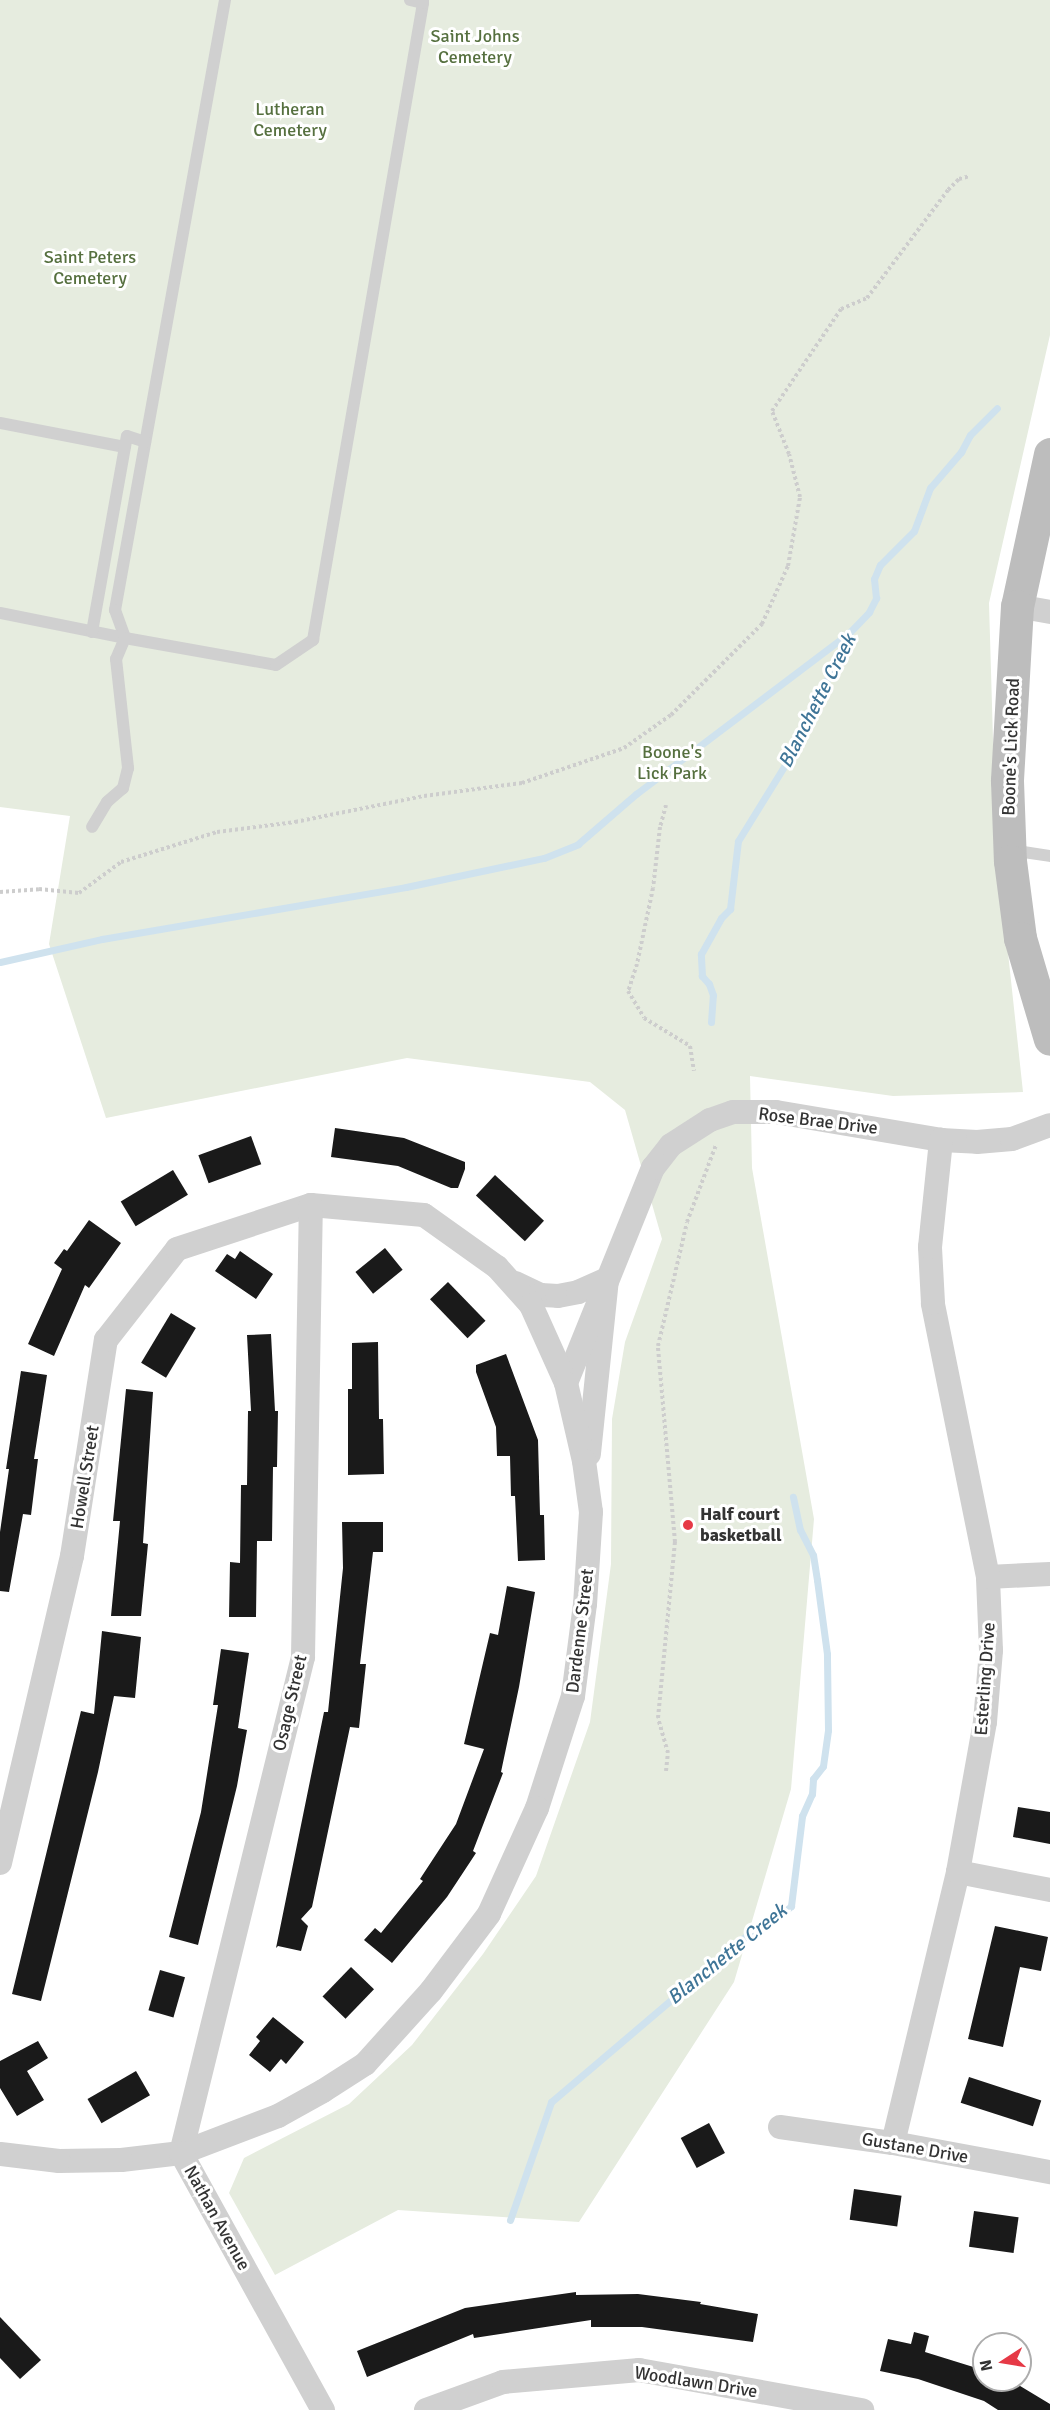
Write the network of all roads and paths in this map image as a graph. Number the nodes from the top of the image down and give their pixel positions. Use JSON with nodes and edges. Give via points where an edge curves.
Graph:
{"nodes":[{"id":1,"x":225,"y":0,"type":"edge"},
{"id":2,"x":410,"y":0,"type":"edge"},
{"id":3,"x":423,"y":1,"type":"edge"},
{"id":4,"x":970,"y":176,"type":"dead end"},
{"id":5,"x":0,"y":423,"type":"edge"},
{"id":6,"x":145,"y":442,"type":"junction"},
{"id":7,"x":125,"y":447,"type":"junction"},
{"id":8,"x":1050,"y":454,"type":"edge"},
{"id":9,"x":1017,"y":606,"type":"junction"},
{"id":10,"x":1050,"y":612,"type":"edge"},
{"id":11,"x":0,"y":613,"type":"edge"},
{"id":12,"x":92,"y":632,"type":"junction"},
{"id":13,"x":125,"y":638,"type":"junction"},
{"id":14,"x":666,"y":805,"type":"dead end"},
{"id":15,"x":92,"y":827,"type":"dead end"},
{"id":16,"x":1010,"y":850,"type":"junction"},
{"id":17,"x":1050,"y":856,"type":"edge"},
{"id":18,"x":0,"y":892,"type":"edge"},
{"id":19,"x":1048,"y":1032,"type":"edge"},
{"id":20,"x":694,"y":1071,"type":"dead end"},
{"id":21,"x":1050,"y":1125,"type":"edge"},
{"id":22,"x":941,"y":1140,"type":"junction"},
{"id":23,"x":716,"y":1145,"type":"dead end"},
{"id":24,"x":311,"y":1205,"type":"junction"},
{"id":25,"x":508,"y":1279,"type":"junction"},
{"id":26,"x":607,"y":1279,"type":"junction"},
{"id":27,"x":566,"y":1383,"type":"junction"},
{"id":28,"x":586,"y":1476,"type":"junction"},
{"id":29,"x":1050,"y":1574,"type":"edge"},
{"id":30,"x":988,"y":1577,"type":"junction"},
{"id":31,"x":666,"y":1771,"type":"dead end"},
{"id":32,"x":0,"y":1863,"type":"edge"},
{"id":33,"x":958,"y":1872,"type":"junction"},
{"id":34,"x":1050,"y":1890,"type":"edge"},
{"id":35,"x":780,"y":2127,"type":"dead end"},
{"id":36,"x":894,"y":2143,"type":"junction"},
{"id":37,"x":181,"y":2153,"type":"junction"},
{"id":38,"x":0,"y":2154,"type":"edge"},
{"id":39,"x":1050,"y":2172,"type":"edge"},
{"id":40,"x":323,"y":2410,"type":"edge"},
{"id":41,"x":426,"y":2410,"type":"edge"},
{"id":42,"x":862,"y":2410,"type":"edge"}],
"edges":[{"from":1,"to":6,"type":"lane"},
{"from":2,"to":3,"type":"lane"},
{"from":3,"to":13,"type":"lane","via":[[313,640],[276,665]]},
{"from":4,"to":18,"type":"path","via":[[959,179],[948,190],[867,298],[841,309],[772,411],[800,497],[789,566],[762,624],[671,715],[624,748],[522,783],[217,832],[121,862],[79,893],[39,889]]},
{"from":5,"to":7,"type":"lane"},
{"from":6,"to":7,"type":"lane","via":[[127,436]]},
{"from":6,"to":13,"type":"lane","via":[[114,610]]},
{"from":7,"to":12,"type":"lane"},
{"from":8,"to":9,"type":"street","name":"Boone's Lick Road"},
{"from":9,"to":10,"type":"street"},
{"from":9,"to":16,"type":"street","name":"Boone's Lick Road","via":[[1007,781]]},
{"from":11,"to":12,"type":"lane"},
{"from":12,"to":13,"type":"lane"},
{"from":13,"to":15,"type":"lane","via":[[116,659],[128,768],[123,788],[107,802]]},
{"from":14,"to":20,"type":"path","via":[[653,888],[628,991],[644,1018],[690,1046]]},
{"from":16,"to":17,"type":"lane"},
{"from":16,"to":19,"type":"street","name":"Boone's Lick Road","via":[[1020,938]]},
{"from":21,"to":22,"type":"street","name":"Rose Brae Drive","via":[[1012,1139]]},
{"from":22,"to":26,"type":"street","name":"Rose Brae Drive","via":[[776,1112],[733,1112],[710,1120],[671,1145],[653,1168]]},
{"from":22,"to":30,"type":"street","name":"Esterling Drive","via":[[930,1247],[933,1303]]},
{"from":23,"to":31,"type":"path","via":[[687,1222],[658,1346],[675,1542],[658,1718],[668,1753]]},
{"from":24,"to":25,"type":"street","name":"Dardenne Street","via":[[424,1215]]},
{"from":24,"to":32,"type":"street","name":"Howell Street","via":[[177,1249],[106,1340],[72,1556]]},
{"from":24,"to":37,"type":"street","name":"Osage Street","via":[[303,1657]]},
{"from":25,"to":26,"type":"street","via":[[541,1295],[558,1296]]},
{"from":25,"to":27,"type":"street","name":"Dardenne Street","via":[[531,1305]]},
{"from":26,"to":27,"type":"street","name":"Rose Brae Drive"},
{"from":26,"to":28,"type":"street"},
{"from":27,"to":28,"type":"street","name":"Dardenne Street"},
{"from":28,"to":37,"type":"street","name":"Dardenne Street","via":[[591,1512],[573,1696],[537,1808],[489,1914],[431,1991],[365,2064],[278,2116]]},
{"from":29,"to":30,"type":"street"},
{"from":30,"to":33,"type":"street","name":"Esterling Drive","via":[[991,1650],[985,1722]]},
{"from":33,"to":34,"type":"street"},
{"from":33,"to":36,"type":"street","name":"Esterling Drive"},
{"from":35,"to":36,"type":"street","name":"Gustane Drive"},
{"from":36,"to":39,"type":"street","name":"Gustane Drive"},
{"from":37,"to":38,"type":"street","name":"Nathan Avenue","via":[[121,2160],[59,2161]]},
{"from":37,"to":40,"type":"street","name":"Nathan Avenue"},
{"from":41,"to":42,"type":"street","name":"Woodlawn Drive","via":[[503,2382],[639,2370]]}]}
